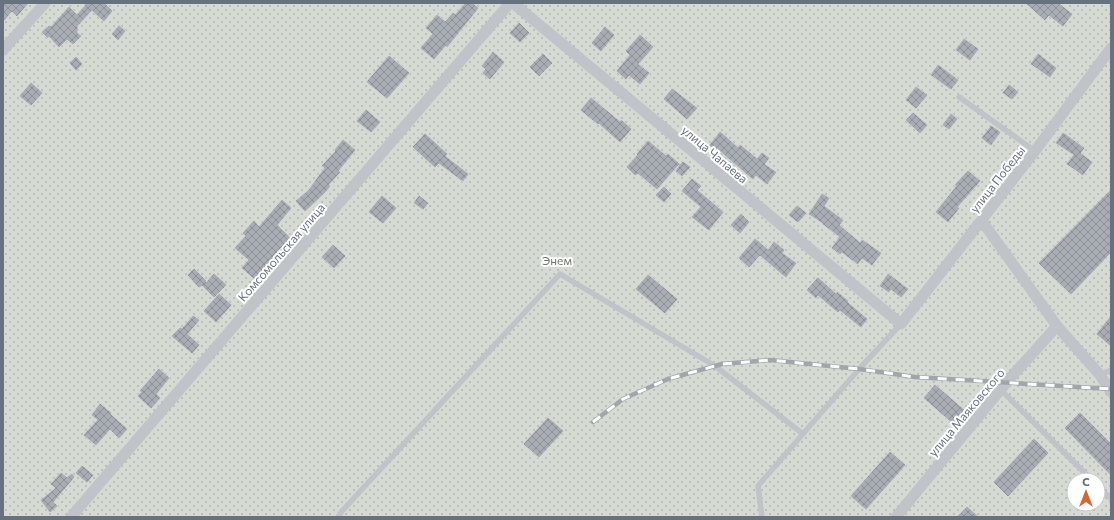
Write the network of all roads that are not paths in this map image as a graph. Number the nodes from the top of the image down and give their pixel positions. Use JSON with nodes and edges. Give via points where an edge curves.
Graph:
{"nodes":[{"id":1,"x":44,"y":3,"type":"edge"},
{"id":2,"x":512,"y":3,"type":"edge"},
{"id":3,"x":1111,"y":48,"type":"edge"},
{"id":4,"x":3,"y":50,"type":"edge"},
{"id":5,"x":959,"y":97,"type":"dead end"},
{"id":6,"x":1035,"y":151,"type":"junction"},
{"id":7,"x":982,"y":221,"type":"junction"},
{"id":8,"x":901,"y":324,"type":"junction"},
{"id":9,"x":1057,"y":326,"type":"junction"},
{"id":10,"x":1111,"y":370,"type":"edge"},
{"id":11,"x":1100,"y":375,"type":"junction"},
{"id":12,"x":1001,"y":390,"type":"junction"},
{"id":13,"x":1111,"y":392,"type":"edge"},
{"id":14,"x":803,"y":434,"type":"junction"},
{"id":15,"x":1084,"y":472,"type":"edge"},
{"id":16,"x":71,"y":517,"type":"edge"},
{"id":17,"x":338,"y":517,"type":"edge"},
{"id":18,"x":762,"y":517,"type":"edge"},
{"id":19,"x":896,"y":517,"type":"edge"}],
"edges":[{"from":1,"to":4,"type":"street"},
{"from":2,"to":8,"type":"street","name":"улица Чапаева"},
{"from":2,"to":16,"type":"street","name":"Комсомольская улица"},
{"from":3,"to":6,"type":"street","name":"улица Победы"},
{"from":5,"to":6,"type":"lane"},
{"from":6,"to":7,"type":"street","name":"улица Победы"},
{"from":7,"to":8,"type":"street","name":"улица Победы"},
{"from":7,"to":9,"type":"street"},
{"from":8,"to":14,"type":"lane"},
{"from":9,"to":11,"type":"street"},
{"from":9,"to":12,"type":"street","name":"улица Маяковского"},
{"from":10,"to":11,"type":"lane"},
{"from":11,"to":13,"type":"street"},
{"from":12,"to":15,"type":"lane"},
{"from":12,"to":19,"type":"street","name":"улица Маяковского"},
{"from":14,"to":17,"type":"lane","via":[[715,366],[560,274]]},
{"from":14,"to":18,"type":"lane","via":[[758,486]]}]}
